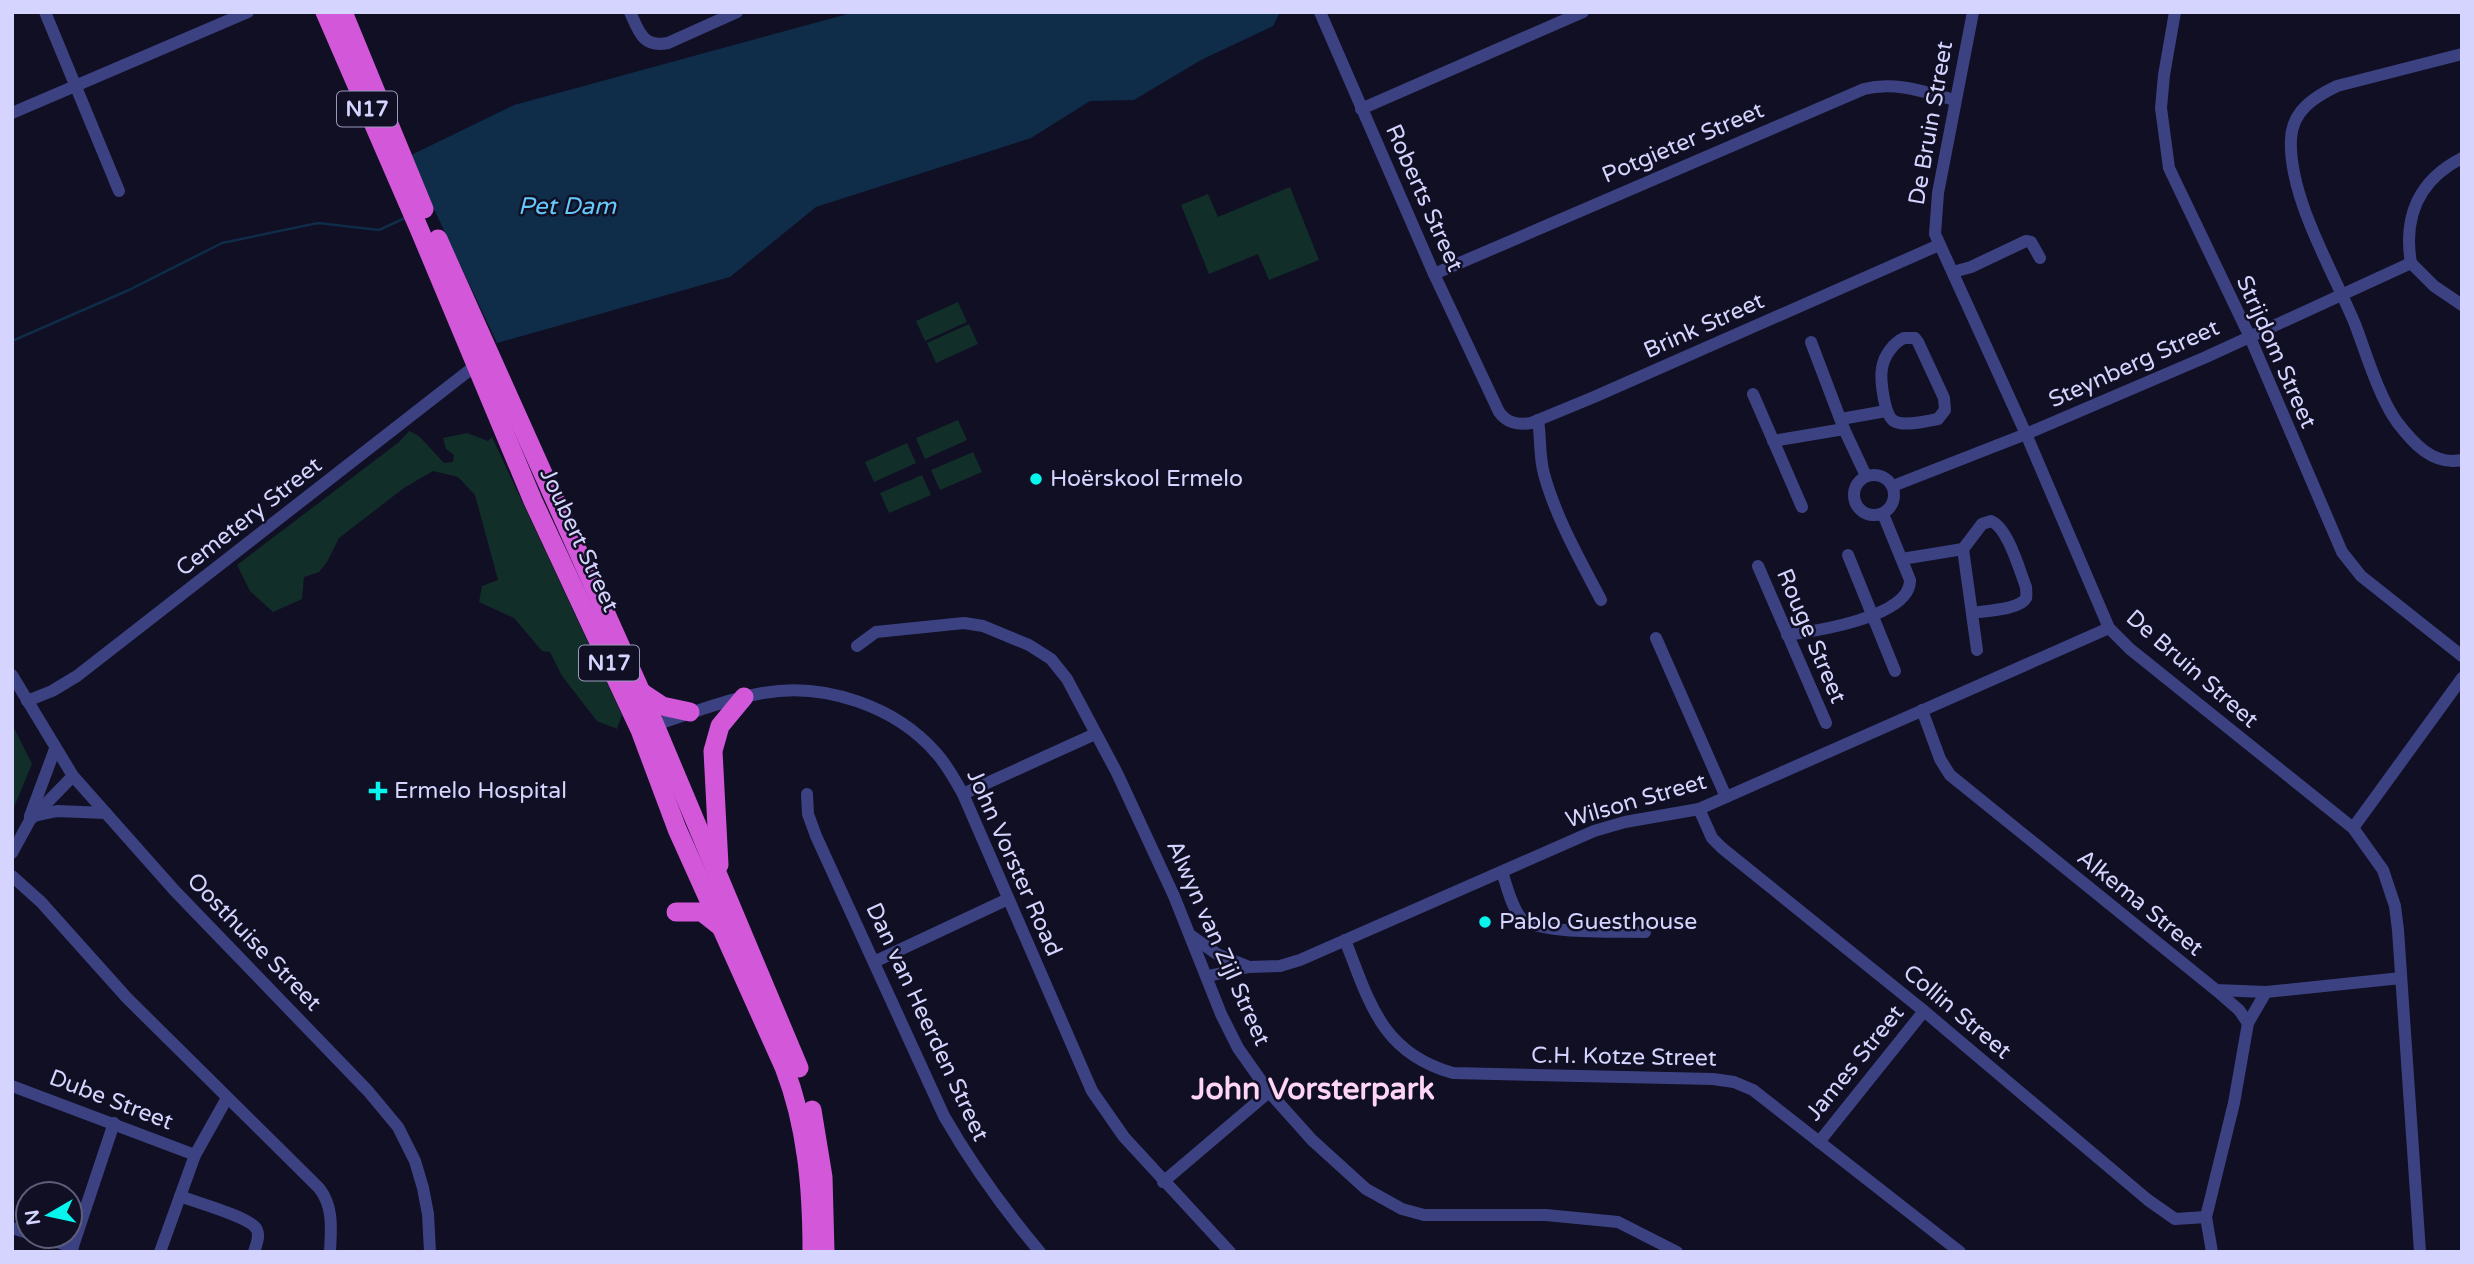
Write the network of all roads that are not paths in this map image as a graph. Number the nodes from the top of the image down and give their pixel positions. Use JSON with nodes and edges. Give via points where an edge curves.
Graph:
{"nodes":[{"id":1,"x":45,"y":12,"type":"edge"},
{"id":2,"x":248,"y":12,"type":"edge"},
{"id":3,"x":325,"y":12,"type":"edge"},
{"id":4,"x":343,"y":12,"type":"edge"},
{"id":5,"x":630,"y":12,"type":"edge"},
{"id":6,"x":737,"y":12,"type":"edge"},
{"id":7,"x":1320,"y":12,"type":"edge"},
{"id":8,"x":1583,"y":12,"type":"edge"},
{"id":9,"x":1973,"y":12,"type":"edge"},
{"id":10,"x":2175,"y":12,"type":"edge"},
{"id":11,"x":2462,"y":54,"type":"edge"},
{"id":12,"x":76,"y":87,"type":"junction"},
{"id":13,"x":1955,"y":100,"type":"junction"},
{"id":14,"x":1362,"y":109,"type":"junction"},
{"id":15,"x":12,"y":113,"type":"edge"},
{"id":16,"x":2462,"y":158,"type":"edge"},
{"id":17,"x":119,"y":191,"type":"dead end"},
{"id":18,"x":414,"y":203,"type":"junction"},
{"id":19,"x":1940,"y":245,"type":"junction"},
{"id":20,"x":2040,"y":258,"type":"dead end"},
{"id":21,"x":2411,"y":263,"type":"junction"},
{"id":22,"x":1953,"y":272,"type":"junction"},
{"id":23,"x":1434,"y":274,"type":"junction"},
{"id":24,"x":2342,"y":294,"type":"junction"},
{"id":25,"x":2462,"y":305,"type":"edge"},
{"id":26,"x":2249,"y":335,"type":"junction"},
{"id":27,"x":1811,"y":342,"type":"dead end"},
{"id":28,"x":483,"y":360,"type":"junction"},
{"id":29,"x":1753,"y":394,"type":"dead end"},
{"id":30,"x":1493,"y":399,"type":"joint"},
{"id":31,"x":1886,"y":411,"type":"junction"},
{"id":32,"x":1538,"y":420,"type":"junction"},
{"id":33,"x":1843,"y":424,"type":"junction"},
{"id":34,"x":2026,"y":434,"type":"junction"},
{"id":35,"x":1773,"y":442,"type":"junction"},
{"id":36,"x":2462,"y":460,"type":"edge"},
{"id":37,"x":1866,"y":476,"type":"junction"},
{"id":38,"x":1892,"y":486,"type":"junction"},
{"id":39,"x":1802,"y":507,"type":"dead end"},
{"id":40,"x":1883,"y":514,"type":"junction"},
{"id":41,"x":1963,"y":549,"type":"junction"},
{"id":42,"x":1848,"y":555,"type":"dead end"},
{"id":43,"x":1902,"y":559,"type":"junction"},
{"id":44,"x":1758,"y":566,"type":"dead end"},
{"id":45,"x":1601,"y":600,"type":"dead end"},
{"id":46,"x":1972,"y":613,"type":"junction"},
{"id":47,"x":1872,"y":615,"type":"junction"},
{"id":48,"x":2109,"y":628,"type":"junction"},
{"id":49,"x":1787,"y":635,"type":"junction"},
{"id":50,"x":1657,"y":638,"type":"dead end"},
{"id":51,"x":857,"y":646,"type":"dead end"},
{"id":52,"x":1978,"y":650,"type":"dead end"},
{"id":53,"x":2462,"y":656,"type":"edge"},
{"id":54,"x":1895,"y":671,"type":"dead end"},
{"id":55,"x":12,"y":675,"type":"edge"},
{"id":56,"x":2462,"y":678,"type":"edge"},
{"id":57,"x":641,"y":692,"type":"junction"},
{"id":58,"x":744,"y":697,"type":"junction"},
{"id":59,"x":27,"y":701,"type":"junction"},
{"id":60,"x":1922,"y":710,"type":"junction"},
{"id":61,"x":690,"y":712,"type":"junction"},
{"id":62,"x":1826,"y":723,"type":"dead end"},
{"id":63,"x":647,"y":728,"type":"junction"},
{"id":64,"x":1095,"y":734,"type":"junction"},
{"id":65,"x":55,"y":749,"type":"junction"},
{"id":66,"x":713,"y":775,"type":"junction"},
{"id":67,"x":73,"y":776,"type":"junction"},
{"id":68,"x":807,"y":794,"type":"dead end"},
{"id":69,"x":963,"y":794,"type":"junction"},
{"id":70,"x":1726,"y":797,"type":"junction"},
{"id":71,"x":1699,"y":809,"type":"junction"},
{"id":72,"x":106,"y":813,"type":"junction"},
{"id":73,"x":691,"y":815,"type":"junction"},
{"id":74,"x":30,"y":821,"type":"junction"},
{"id":75,"x":2353,"y":828,"type":"junction"},
{"id":76,"x":12,"y":853,"type":"edge"},
{"id":77,"x":1502,"y":872,"type":"junction"},
{"id":78,"x":12,"y":876,"type":"edge"},
{"id":79,"x":720,"y":877,"type":"junction"},
{"id":80,"x":1008,"y":899,"type":"junction"},
{"id":81,"x":676,"y":912,"type":"dead end"},
{"id":82,"x":721,"y":928,"type":"junction"},
{"id":83,"x":1645,"y":932,"type":"dead end"},
{"id":84,"x":1190,"y":934,"type":"junction"},
{"id":85,"x":1345,"y":940,"type":"junction"},
{"id":86,"x":876,"y":961,"type":"junction"},
{"id":87,"x":1249,"y":967,"type":"junction"},
{"id":88,"x":1208,"y":976,"type":"junction"},
{"id":89,"x":2401,"y":978,"type":"junction"},
{"id":90,"x":2216,"y":990,"type":"junction"},
{"id":91,"x":2266,"y":992,"type":"junction"},
{"id":92,"x":1924,"y":1011,"type":"junction"},
{"id":93,"x":2248,"y":1023,"type":"junction"},
{"id":94,"x":12,"y":1086,"type":"edge"},
{"id":95,"x":1269,"y":1092,"type":"junction"},
{"id":96,"x":227,"y":1098,"type":"junction"},
{"id":97,"x":114,"y":1123,"type":"junction"},
{"id":98,"x":1819,"y":1142,"type":"junction"},
{"id":99,"x":195,"y":1155,"type":"junction"},
{"id":100,"x":1163,"y":1182,"type":"junction"},
{"id":101,"x":180,"y":1196,"type":"junction"},
{"id":102,"x":84,"y":1213,"type":"edge"},
{"id":103,"x":2206,"y":1217,"type":"junction"},
{"id":104,"x":1958,"y":1251,"type":"edge"},
{"id":105,"x":160,"y":1252,"type":"edge"},
{"id":106,"x":254,"y":1252,"type":"edge"},
{"id":107,"x":330,"y":1252,"type":"edge"},
{"id":108,"x":430,"y":1252,"type":"edge"},
{"id":109,"x":812,"y":1252,"type":"edge"},
{"id":110,"x":825,"y":1252,"type":"edge"},
{"id":111,"x":1040,"y":1252,"type":"edge"},
{"id":112,"x":1230,"y":1252,"type":"edge"},
{"id":113,"x":1677,"y":1252,"type":"edge"},
{"id":114,"x":2212,"y":1252,"type":"edge"},
{"id":115,"x":2420,"y":1252,"type":"edge"}],
"edges":[{"from":1,"to":12,"type":"street"},
{"from":2,"to":12,"type":"street"},
{"from":3,"to":18,"type":"highway","name":"Joubert Street","number":"N17"},
{"from":4,"to":18,"type":"highway","name":"Joubert Street","number":"N17"},
{"from":5,"to":6,"type":"street","via":[[644,38],[654,45]]},
{"from":7,"to":14,"type":"street","name":"Roberts Street"},
{"from":8,"to":14,"type":"street"},
{"from":9,"to":13,"type":"street","name":"De Bruin Street"},
{"from":10,"to":26,"type":"street","name":"Strijdom Street","via":[[2161,108],[2169,168]]},
{"from":11,"to":24,"type":"street","via":[[2337,86],[2297,114],[2291,139],[2296,183]]},
{"from":12,"to":15,"type":"street"},
{"from":12,"to":17,"type":"street"},
{"from":13,"to":19,"type":"street","name":"De Bruin Street","via":[[1935,210]]},
{"from":13,"to":23,"type":"street","name":"Potgieter Street","via":[[1906,87],[1864,89]]},
{"from":14,"to":23,"type":"street","name":"Roberts Street"},
{"from":16,"to":21,"type":"street","via":[[2435,175],[2421,192],[2411,223]]},
{"from":18,"to":28,"type":"highway","name":"Joubert Street","number":"N17"},
{"from":19,"to":22,"type":"street","name":"De Bruin Street"},
{"from":19,"to":32,"type":"street","name":"Brink Street"},
{"from":20,"to":22,"type":"street","via":[[2026,241]]},
{"from":21,"to":24,"type":"street","name":"Steynberg Street"},
{"from":21,"to":25,"type":"street"},
{"from":22,"to":34,"type":"street","name":"De Bruin Street"},
{"from":23,"to":30,"type":"street","name":"Roberts Street"},
{"from":24,"to":26,"type":"street","name":"Steynberg Street"},
{"from":24,"to":36,"type":"street","via":[[2396,419],[2429,455]]},
{"from":26,"to":34,"type":"street","name":"Steynberg Street"},
{"from":26,"to":53,"type":"street","name":"Strijdom Street","via":[[2350,565]]},
{"from":27,"to":33,"type":"street"},
{"from":28,"to":57,"type":"highway","name":"Joubert Street","number":"N17"},
{"from":28,"to":59,"type":"street","name":"Cemetery Street","via":[[77,676]]},
{"from":28,"to":63,"type":"highway","name":"Joubert Street","number":"N17","via":[[533,500]]},
{"from":29,"to":35,"type":"street"},
{"from":30,"to":32,"type":"street","name":"Brink Street","via":[[1507,421],[1524,424]]},
{"from":31,"to":31,"type":"street","via":[[1884,362],[1894,344],[1915,338],[1944,398],[1945,410],[1938,418],[1908,423],[1895,421]]},
{"from":31,"to":33,"type":"street"},
{"from":32,"to":45,"type":"street","via":[[1547,482]]},
{"from":33,"to":35,"type":"street"},
{"from":33,"to":37,"type":"street"},
{"from":34,"to":38,"type":"street","name":"Steynberg Street"},
{"from":34,"to":48,"type":"street","name":"De Bruin Street"},
{"from":35,"to":39,"type":"street"},
{"from":37,"to":38,"type":"street","via":[[1882,476]]},
{"from":37,"to":40,"type":"street","via":[[1855,488],[1855,503],[1868,515]]},
{"from":38,"to":40,"type":"street","via":[[1893,504]]},
{"from":40,"to":43,"type":"street"},
{"from":41,"to":43,"type":"street"},
{"from":41,"to":46,"type":"street"},
{"from":41,"to":46,"type":"street","via":[[1982,523],[1996,522],[2026,587],[2026,598],[2018,605]]},
{"from":42,"to":47,"type":"street"},
{"from":43,"to":47,"type":"street","via":[[1910,589],[1904,598]]},
{"from":44,"to":49,"type":"street","name":"Rouge Street"},
{"from":46,"to":52,"type":"street"},
{"from":47,"to":49,"type":"street"},
{"from":47,"to":54,"type":"street"},
{"from":48,"to":60,"type":"street","name":"Wilson Street"},
{"from":48,"to":75,"type":"street","name":"De Bruin Street"},
{"from":49,"to":62,"type":"street","name":"Rouge Street"},
{"from":50,"to":70,"type":"street"},
{"from":51,"to":64,"type":"street","name":"Alwyn van Zijl Street","via":[[876,632],[964,622],[983,626],[1051,659],[1067,679]]},
{"from":55,"to":59,"type":"street","name":"Oosthuise Street"},
{"from":56,"to":75,"type":"street"},
{"from":57,"to":61,"type":"highway","via":[[662,706]]},
{"from":57,"to":63,"type":"highway","name":"Joubert Street","number":"N17"},
{"from":58,"to":61,"type":"street","name":"John Vorster Road"},
{"from":58,"to":66,"type":"highway","via":[[716,734]]},
{"from":58,"to":69,"type":"street","name":"John Vorster Road","via":[[803,691],[872,706],[892,716],[938,754]]},
{"from":59,"to":65,"type":"street","name":"Oosthuise Street"},
{"from":60,"to":70,"type":"street","name":"Wilson Street"},
{"from":60,"to":90,"type":"street","name":"Alkema Street","via":[[1950,775]]},
{"from":61,"to":63,"type":"street","name":"John Vorster Road"},
{"from":63,"to":73,"type":"highway","name":"Joubert Street","number":"N17"},
{"from":63,"to":82,"type":"highway","name":"Joubert Street","number":"N17","via":[[677,829]]},
{"from":64,"to":69,"type":"street"},
{"from":64,"to":84,"type":"street","name":"Alwyn van Zijl Street"},
{"from":65,"to":67,"type":"street","name":"Oosthuise Street"},
{"from":65,"to":74,"type":"street"},
{"from":66,"to":73,"type":"highway"},
{"from":66,"to":79,"type":"highway"},
{"from":67,"to":72,"type":"street","name":"Oosthuise Street"},
{"from":67,"to":74,"type":"street"},
{"from":68,"to":86,"type":"street","name":"Dan van Heerden Street","via":[[811,824]]},
{"from":69,"to":80,"type":"street","name":"John Vorster Road"},
{"from":70,"to":71,"type":"street","name":"Wilson Street"},
{"from":71,"to":77,"type":"street","name":"Wilson Street","via":[[1608,827]]},
{"from":71,"to":92,"type":"street","name":"Collin Street","via":[[1712,838],[1722,848]]},
{"from":72,"to":74,"type":"street","via":[[66,811]]},
{"from":72,"to":108,"type":"street","name":"Oosthuise Street","via":[[398,1127],[423,1188]]},
{"from":73,"to":79,"type":"highway","name":"Joubert Street","number":"N17"},
{"from":74,"to":76,"type":"street"},
{"from":75,"to":89,"type":"street","name":"De Bruin Street","via":[[2390,886]]},
{"from":77,"to":83,"type":"street","via":[[1521,919],[1529,923],[1557,929]]},
{"from":77,"to":85,"type":"street","name":"Wilson Street"},
{"from":78,"to":96,"type":"street"},
{"from":79,"to":110,"type":"highway","name":"Joubert Street","number":"N17","via":[[795,1058],[813,1114],[823,1177]]},
{"from":80,"to":86,"type":"street"},
{"from":80,"to":100,"type":"street","name":"John Vorster Road","via":[[1092,1091]]},
{"from":81,"to":82,"type":"highway","via":[[702,912]]},
{"from":82,"to":109,"type":"highway","name":"Joubert Street","number":"N17","via":[[795,1096],[808,1162]]},
{"from":84,"to":87,"type":"street","via":[[1217,954]]},
{"from":84,"to":88,"type":"street","name":"Alwyn van Zijl Street"},
{"from":85,"to":87,"type":"street","name":"Wilson Street","via":[[1291,963]]},
{"from":85,"to":98,"type":"street","name":"C.H. Kotze Street","via":[[1380,1023],[1400,1045],[1440,1070],[1724,1080],[1753,1090]]},
{"from":86,"to":111,"type":"street","name":"Dan van Heerden Street","via":[[944,1116],[1000,1204]]},
{"from":87,"to":88,"type":"street","name":"Wilson Street"},
{"from":88,"to":95,"type":"street","name":"Alwyn van Zijl Street","via":[[1238,1048]]},
{"from":89,"to":91,"type":"street"},
{"from":89,"to":115,"type":"street","name":"De Bruin Street"},
{"from":90,"to":91,"type":"street"},
{"from":90,"to":93,"type":"street","name":"Alkema Street"},
{"from":91,"to":93,"type":"street"},
{"from":92,"to":98,"type":"street","name":"James Street"},
{"from":92,"to":103,"type":"street","name":"Collin Street","via":[[2169,1216],[2180,1220]]},
{"from":93,"to":103,"type":"street"},
{"from":94,"to":97,"type":"street","name":"Dube Street"},
{"from":95,"to":100,"type":"street"},
{"from":95,"to":113,"type":"street","name":"Alwyn van Zijl Street","via":[[1338,1166],[1402,1209],[1424,1215],[1597,1218],[1627,1225]]},
{"from":96,"to":99,"type":"street"},
{"from":96,"to":107,"type":"street","via":[[324,1194],[330,1210]]},
{"from":97,"to":99,"type":"street","name":"Dube Street"},
{"from":97,"to":102,"type":"street"},
{"from":98,"to":104,"type":"street","name":"C.H. Kotze Street"},
{"from":99,"to":101,"type":"street"},
{"from":100,"to":112,"type":"street","name":"John Vorster Road"},
{"from":101,"to":105,"type":"street"},
{"from":101,"to":106,"type":"street","via":[[254,1225],[258,1234]]},
{"from":103,"to":114,"type":"street"}]}
